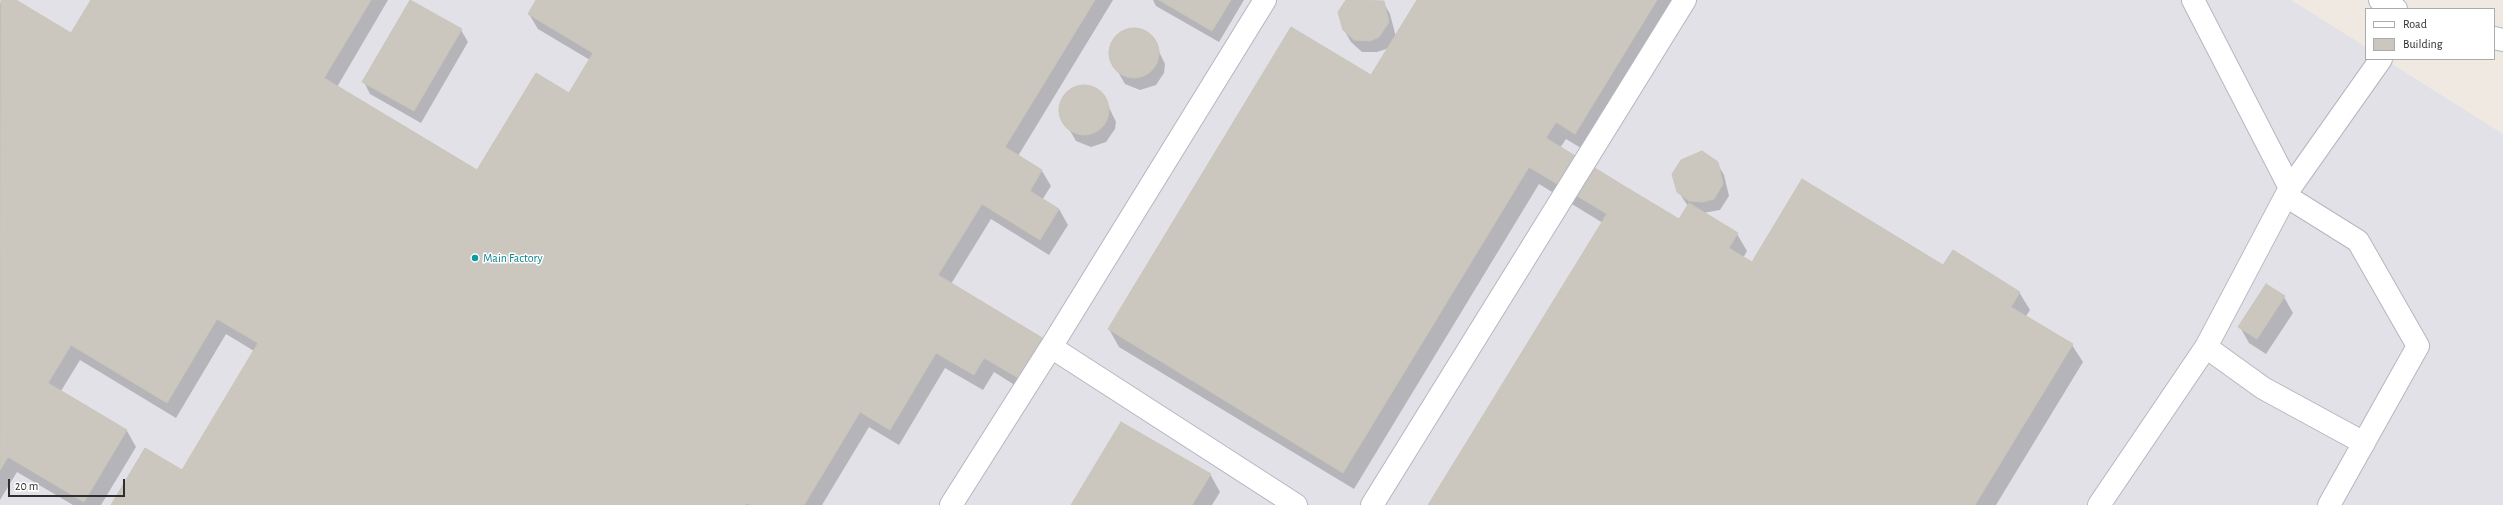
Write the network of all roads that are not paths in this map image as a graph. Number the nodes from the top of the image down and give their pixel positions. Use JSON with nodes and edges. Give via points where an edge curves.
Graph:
{"nodes":[{"id":1,"x":1265,"y":0,"type":"edge"},
{"id":2,"x":1685,"y":0,"type":"edge"},
{"id":3,"x":2193,"y":0,"type":"edge"},
{"id":4,"x":2380,"y":0,"type":"edge"},
{"id":5,"x":2394,"y":8,"type":"edge"},
{"id":6,"x":2379,"y":60,"type":"edge"},
{"id":7,"x":2288,"y":192,"type":"junction"},
{"id":8,"x":1050,"y":347,"type":"junction"},
{"id":9,"x":2206,"y":347,"type":"junction"},
{"id":10,"x":2364,"y":443,"type":"junction"},
{"id":11,"x":951,"y":505,"type":"edge"},
{"id":12,"x":1296,"y":505,"type":"edge"},
{"id":13,"x":1372,"y":505,"type":"edge"},
{"id":14,"x":2099,"y":505,"type":"edge"},
{"id":15,"x":2329,"y":505,"type":"edge"}],
"edges":[{"from":1,"to":8,"type":"street"},
{"from":2,"to":13,"type":"street"},
{"from":3,"to":7,"type":"street"},
{"from":4,"to":5,"type":"street"},
{"from":6,"to":7,"type":"street"},
{"from":7,"to":9,"type":"street"},
{"from":7,"to":10,"type":"street","via":[[2358,241],[2418,346]]},
{"from":8,"to":11,"type":"street"},
{"from":8,"to":12,"type":"street"},
{"from":9,"to":10,"type":"street","via":[[2263,388]]},
{"from":9,"to":14,"type":"street"},
{"from":10,"to":15,"type":"street"}]}
